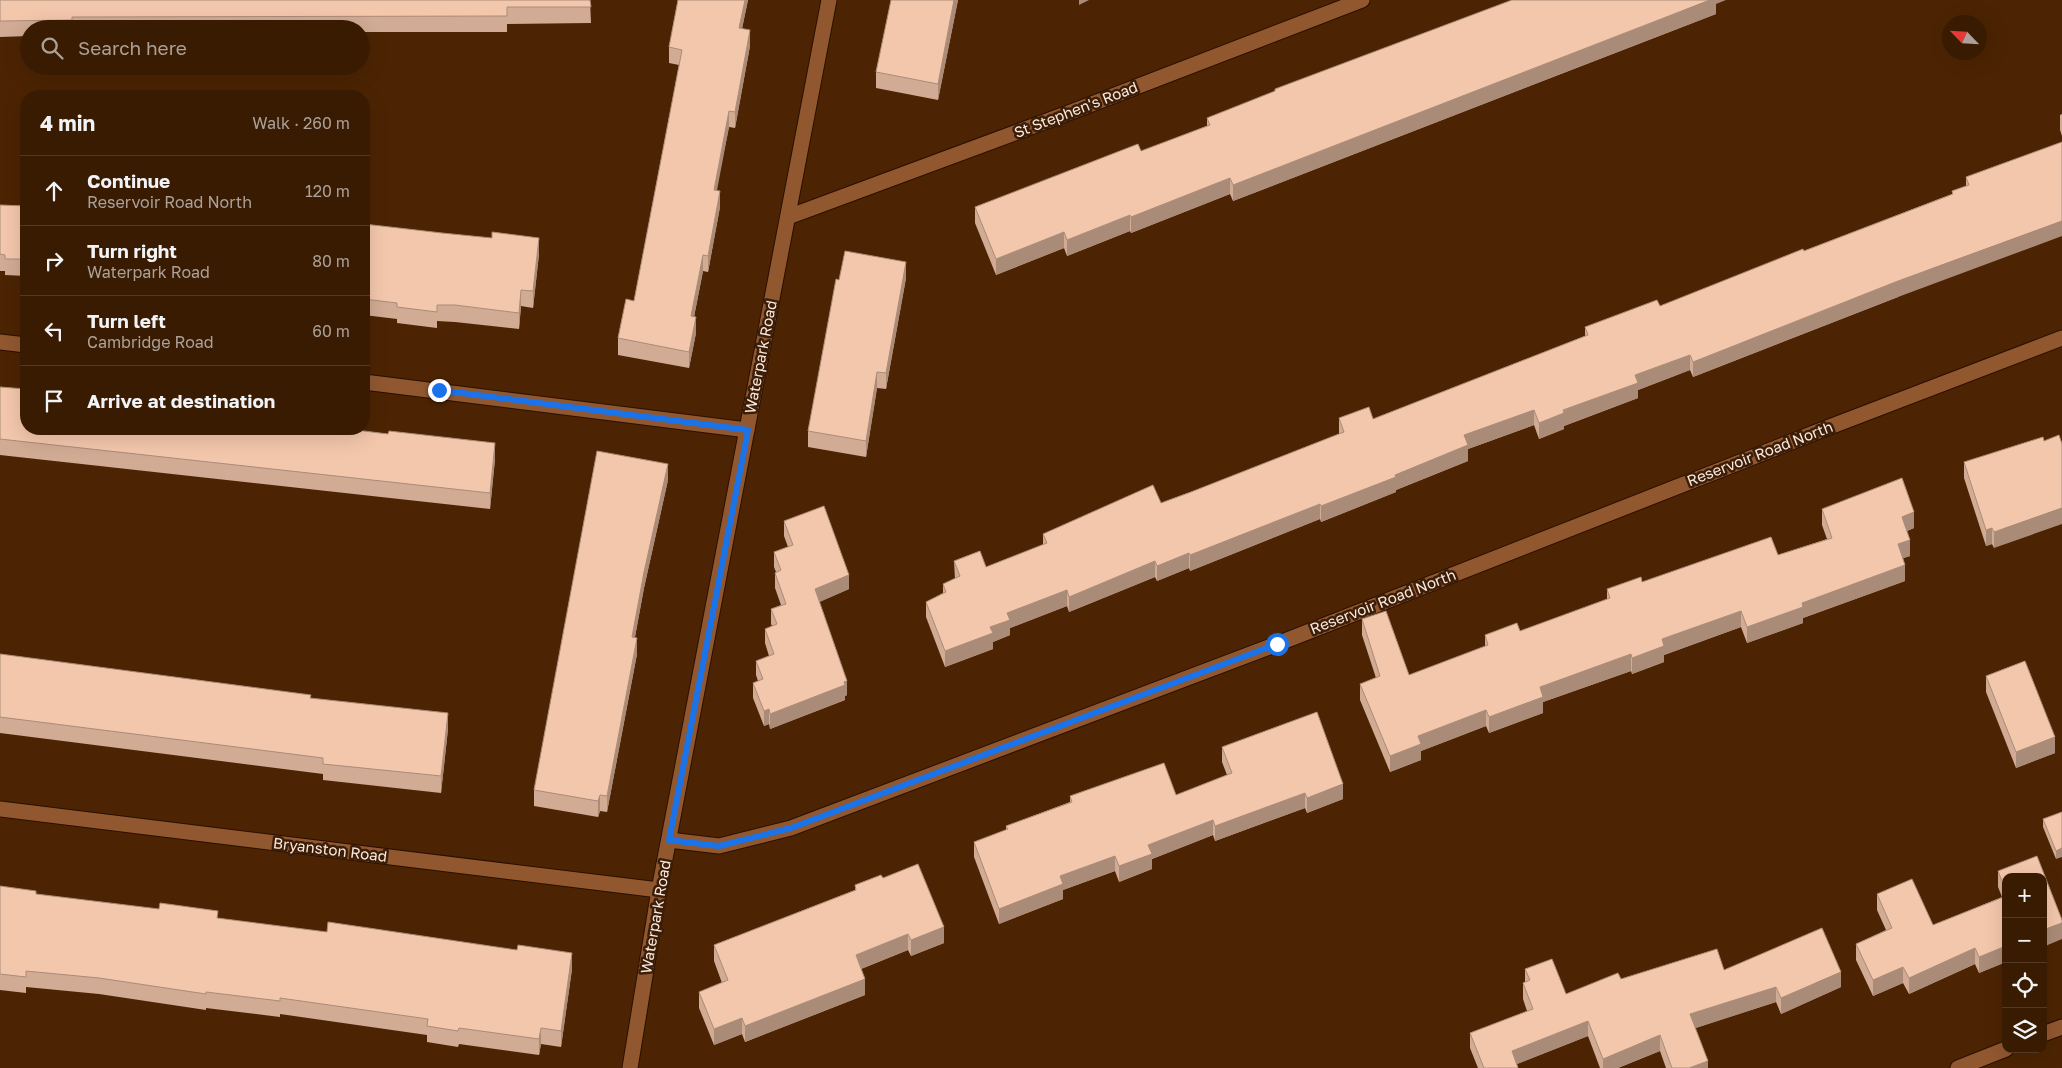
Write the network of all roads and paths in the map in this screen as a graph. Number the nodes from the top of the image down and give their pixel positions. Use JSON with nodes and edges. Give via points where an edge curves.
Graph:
{"nodes":[{"id":1,"x":829,"y":0,"type":"edge"},
{"id":2,"x":1362,"y":0,"type":"edge"},
{"id":3,"x":788,"y":217,"type":"junction"},
{"id":4,"x":2062,"y":338,"type":"edge"},
{"id":5,"x":0,"y":342,"type":"edge"},
{"id":6,"x":20,"y":344,"type":"edge"},
{"id":7,"x":370,"y":383,"type":"edge"},
{"id":8,"x":748,"y":430,"type":"junction"},
{"id":9,"x":0,"y":809,"type":"edge"},
{"id":10,"x":669,"y":840,"type":"junction"},
{"id":11,"x":659,"y":890,"type":"junction"},
{"id":12,"x":2062,"y":1028,"type":"edge"},
{"id":13,"x":2047,"y":1033,"type":"edge"},
{"id":14,"x":2002,"y":1051,"type":"edge"},
{"id":15,"x":630,"y":1068,"type":"edge"},
{"id":16,"x":1958,"y":1068,"type":"edge"}],
"edges":[{"from":1,"to":3,"type":"street","name":"Waterpark Road"},
{"from":2,"to":3,"type":"street","name":"St Stephen's Road"},
{"from":3,"to":8,"type":"street","name":"Waterpark Road"},
{"from":4,"to":10,"type":"street","name":"Reservoir Road North","via":[[1277,644],[791,828],[719,846]]},
{"from":5,"to":6,"type":"street"},
{"from":7,"to":8,"type":"street"},
{"from":8,"to":10,"type":"street","name":"Waterpark Road"},
{"from":9,"to":11,"type":"street","name":"Bryanston Road"},
{"from":10,"to":11,"type":"street","name":"Waterpark Road"},
{"from":11,"to":15,"type":"street","name":"Waterpark Road"},
{"from":12,"to":13,"type":"street"},
{"from":14,"to":16,"type":"street"}]}
